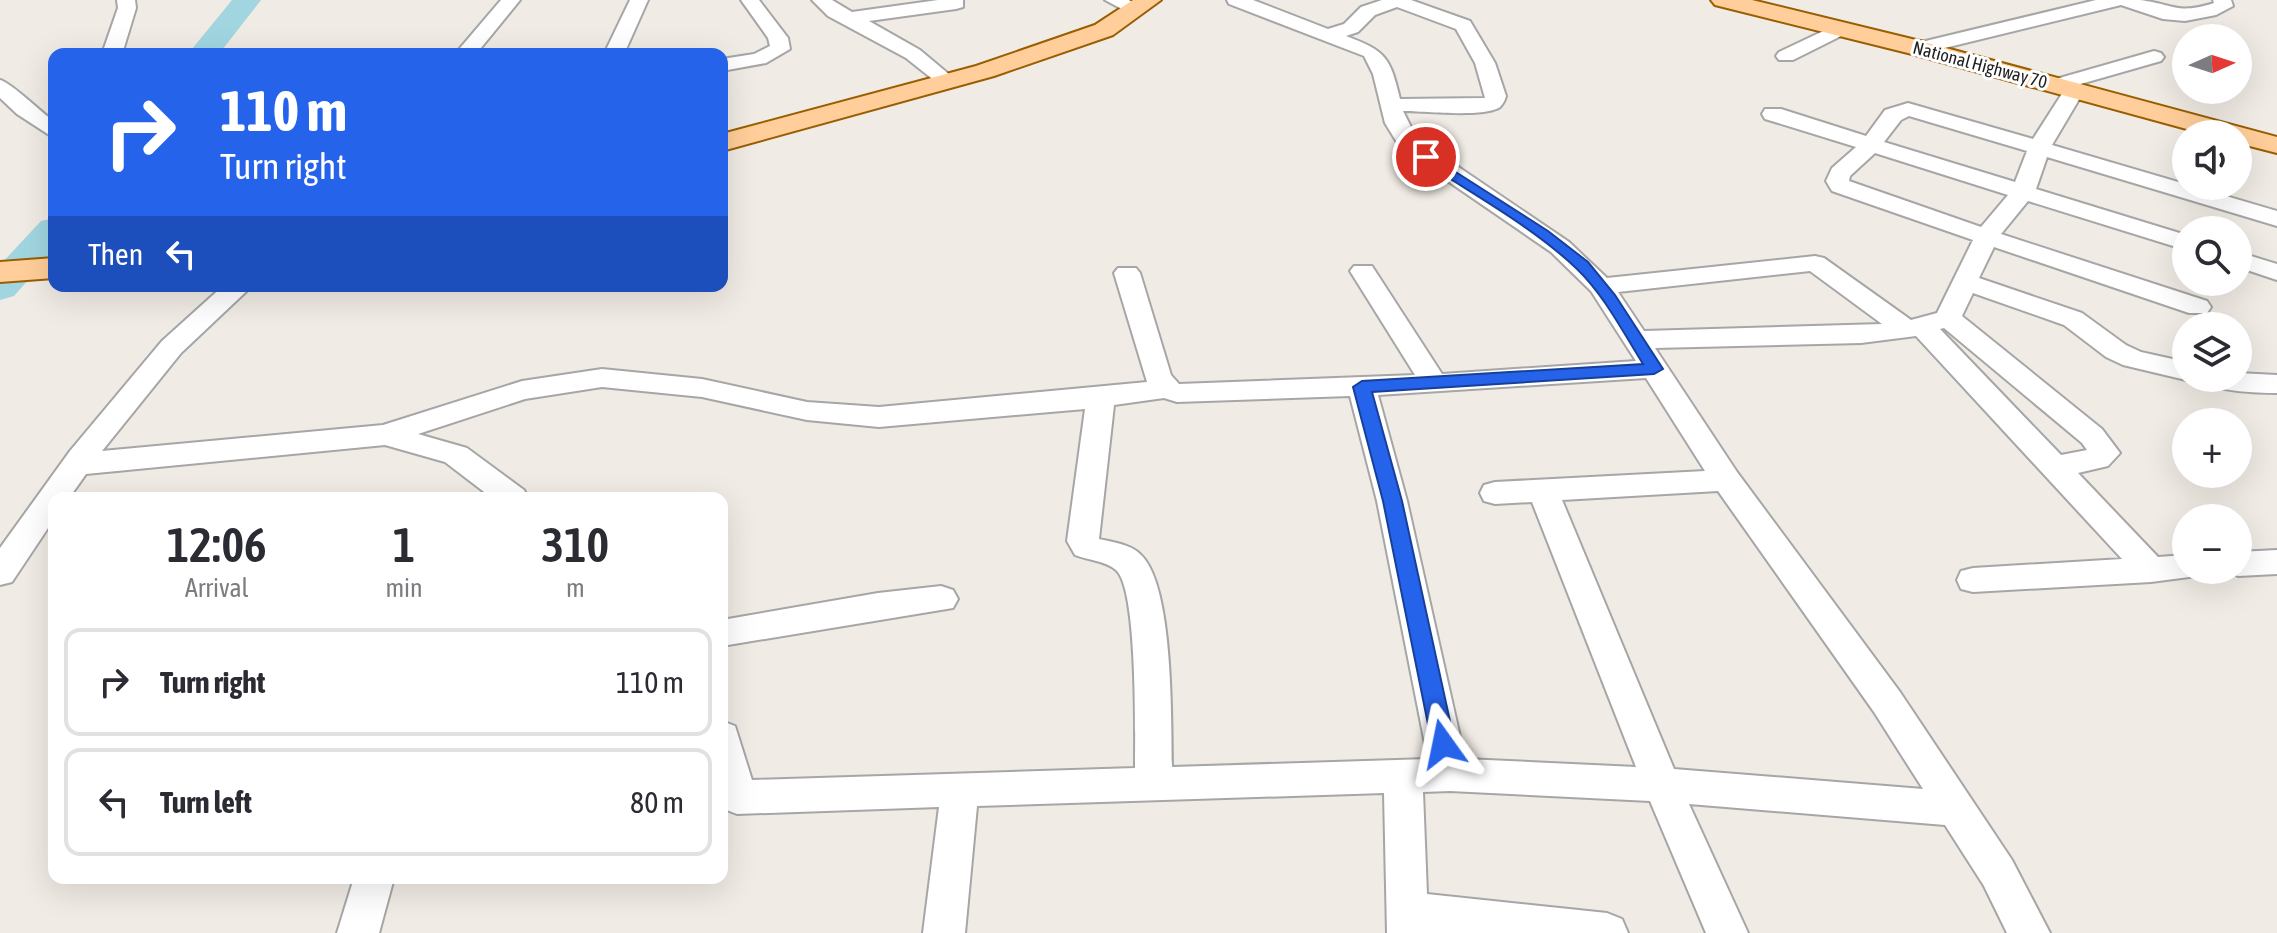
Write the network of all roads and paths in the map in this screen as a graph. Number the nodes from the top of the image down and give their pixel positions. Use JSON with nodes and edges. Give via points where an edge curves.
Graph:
{"nodes":[{"id":1,"x":126,"y":0,"type":"edge"},
{"id":2,"x":511,"y":0,"type":"edge"},
{"id":3,"x":639,"y":0,"type":"edge"},
{"id":4,"x":750,"y":0,"type":"edge"},
{"id":5,"x":821,"y":0,"type":"edge"},
{"id":6,"x":1236,"y":0,"type":"edge"},
{"id":7,"x":1395,"y":0,"type":"edge"},
{"id":8,"x":1723,"y":0,"type":"edge"},
{"id":9,"x":2119,"y":0,"type":"edge"},
{"id":10,"x":2125,"y":0,"type":"edge"},
{"id":11,"x":2222,"y":0,"type":"edge"},
{"id":12,"x":956,"y":3,"type":"dead end"},
{"id":13,"x":1132,"y":3,"type":"edge"},
{"id":14,"x":850,"y":18,"type":"junction"},
{"id":15,"x":1838,"y":30,"type":"junction"},
{"id":16,"x":1331,"y":34,"type":"junction"},
{"id":17,"x":114,"y":48,"type":"edge"},
{"id":18,"x":470,"y":48,"type":"edge"},
{"id":19,"x":617,"y":48,"type":"edge"},
{"id":20,"x":1920,"y":48,"type":"junction"},
{"id":21,"x":1786,"y":56,"type":"dead end"},
{"id":22,"x":2154,"y":57,"type":"dead end"},
{"id":23,"x":728,"y":64,"type":"edge"},
{"id":24,"x":947,"y":81,"type":"junction"},
{"id":25,"x":0,"y":86,"type":"edge"},
{"id":26,"x":2065,"y":88,"type":"junction"},
{"id":27,"x":1390,"y":105,"type":"junction"},
{"id":28,"x":1773,"y":114,"type":"dead end"},
{"id":29,"x":2185,"y":120,"type":"edge"},
{"id":30,"x":48,"y":127,"type":"edge"},
{"id":31,"x":2252,"y":138,"type":"edge"},
{"id":32,"x":728,"y":141,"type":"edge"},
{"id":33,"x":2277,"y":145,"type":"edge"},
{"id":34,"x":1870,"y":146,"type":"junction"},
{"id":35,"x":2039,"y":148,"type":"junction"},
{"id":36,"x":2023,"y":192,"type":"junction"},
{"id":37,"x":2277,"y":219,"type":"edge"},
{"id":38,"x":1987,"y":236,"type":"junction"},
{"id":39,"x":2172,"y":239,"type":"edge"},
{"id":40,"x":2252,"y":264,"type":"edge"},
{"id":41,"x":48,"y":268,"type":"edge"},
{"id":42,"x":1363,"y":271,"type":"dead end"},
{"id":43,"x":0,"y":272,"type":"edge"},
{"id":44,"x":2277,"y":272,"type":"edge"},
{"id":45,"x":1127,"y":273,"type":"dead end"},
{"id":46,"x":1965,"y":282,"type":"junction"},
{"id":47,"x":1601,"y":286,"type":"junction"},
{"id":48,"x":233,"y":292,"type":"edge"},
{"id":49,"x":2198,"y":307,"type":"dead end"},
{"id":50,"x":1926,"y":325,"type":"junction"},
{"id":51,"x":1636,"y":340,"type":"junction"},
{"id":52,"x":2172,"y":368,"type":"edge"},
{"id":53,"x":1654,"y":369,"type":"junction"},
{"id":54,"x":1434,"y":384,"type":"junction"},
{"id":55,"x":2252,"y":384,"type":"edge"},
{"id":56,"x":2277,"y":384,"type":"edge"},
{"id":57,"x":1362,"y":387,"type":"junction"},
{"id":58,"x":1166,"y":389,"type":"junction"},
{"id":59,"x":1100,"y":398,"type":"junction"},
{"id":60,"x":385,"y":435,"type":"junction"},
{"id":61,"x":77,"y":464,"type":"junction"},
{"id":62,"x":2054,"y":467,"type":"junction"},
{"id":63,"x":1726,"y":480,"type":"junction"},
{"id":64,"x":1543,"y":490,"type":"junction"},
{"id":65,"x":57,"y":492,"type":"edge"},
{"id":66,"x":505,"y":492,"type":"edge"},
{"id":67,"x":1495,"y":493,"type":"dead end"},
{"id":68,"x":48,"y":505,"type":"edge"},
{"id":69,"x":2277,"y":562,"type":"edge"},
{"id":70,"x":2252,"y":563,"type":"edge"},
{"id":71,"x":2172,"y":568,"type":"edge"},
{"id":72,"x":2151,"y":570,"type":"junction"},
{"id":73,"x":0,"y":573,"type":"edge"},
{"id":74,"x":1973,"y":580,"type":"dead end"},
{"id":75,"x":941,"y":599,"type":"dead end"},
{"id":76,"x":728,"y":632,"type":"edge"},
{"id":77,"x":1450,"y":775,"type":"junction"},
{"id":78,"x":1403,"y":777,"type":"junction"},
{"id":79,"x":1154,"y":784,"type":"junction"},
{"id":80,"x":1662,"y":785,"type":"junction"},
{"id":81,"x":960,"y":788,"type":"junction"},
{"id":82,"x":729,"y":798,"type":"edge"},
{"id":83,"x":1956,"y":809,"type":"junction"},
{"id":84,"x":372,"y":884,"type":"edge"},
{"id":85,"x":1407,"y":922,"type":"edge"},
{"id":86,"x":358,"y":933,"type":"edge"},
{"id":87,"x":944,"y":933,"type":"edge"},
{"id":88,"x":1607,"y":933,"type":"edge"},
{"id":89,"x":1727,"y":933,"type":"edge"},
{"id":90,"x":2029,"y":933,"type":"edge"}],
"edges":[{"from":1,"to":17,"type":"street"},
{"from":2,"to":18,"type":"street"},
{"from":3,"to":19,"type":"street"},
{"from":4,"to":23,"type":"street","via":[[778,38],[780,49]]},
{"from":5,"to":14,"type":"street"},
{"from":6,"to":16,"type":"street"},
{"from":7,"to":16,"type":"street","via":[[1363,14],[1351,28]]},
{"from":7,"to":27,"type":"street","via":[[1463,25],[1496,96],[1485,105]]},
{"from":8,"to":15,"type":"main road","name":"National Highway 70"},
{"from":9,"to":20,"type":"street"},
{"from":10,"to":11,"type":"street","via":[[2175,17],[2224,6]]},
{"from":12,"to":14,"type":"street"},
{"from":13,"to":24,"type":"main road","via":[[1104,30]]},
{"from":14,"to":24,"type":"street","via":[[913,54]]},
{"from":15,"to":20,"type":"main road","name":"National Highway 70"},
{"from":15,"to":21,"type":"street"},
{"from":16,"to":27,"type":"street","via":[[1375,56]]},
{"from":20,"to":26,"type":"main road","name":"National Highway 70"},
{"from":22,"to":26,"type":"street"},
{"from":24,"to":32,"type":"main road"},
{"from":25,"to":30,"type":"street"},
{"from":26,"to":29,"type":"main road","name":"National Highway 70"},
{"from":26,"to":35,"type":"street"},
{"from":27,"to":47,"type":"street","via":[[1396,128],[1409,144],[1560,247]]},
{"from":28,"to":34,"type":"street"},
{"from":31,"to":33,"type":"main road","name":"National Highway 70"},
{"from":34,"to":35,"type":"street","via":[[1893,115],[1908,109]]},
{"from":34,"to":36,"type":"street"},
{"from":34,"to":38,"type":"street","via":[[1840,173],[1840,186]]},
{"from":35,"to":36,"type":"street"},
{"from":35,"to":37,"type":"street"},
{"from":36,"to":38,"type":"street"},
{"from":36,"to":39,"type":"street"},
{"from":38,"to":46,"type":"street"},
{"from":38,"to":49,"type":"street"},
{"from":40,"to":44,"type":"street"},
{"from":41,"to":43,"type":"main road"},
{"from":42,"to":54,"type":"street"},
{"from":45,"to":58,"type":"street","via":[[1157,376]]},
{"from":46,"to":50,"type":"street"},
{"from":46,"to":52,"type":"street","via":[[2073,319],[2116,351]]},
{"from":47,"to":50,"type":"street","via":[[1815,263]]},
{"from":47,"to":51,"type":"street"},
{"from":48,"to":61,"type":"street","via":[[149,374]]},
{"from":50,"to":51,"type":"street","via":[[1861,335]]},
{"from":50,"to":62,"type":"street"},
{"from":50,"to":62,"type":"street","via":[[2092,436],[2105,453]]},
{"from":51,"to":53,"type":"street"},
{"from":53,"to":54,"type":"street"},
{"from":53,"to":63,"type":"street"},
{"from":54,"to":57,"type":"street"},
{"from":55,"to":56,"type":"street"},
{"from":57,"to":58,"type":"street","via":[[1193,395]]},
{"from":57,"to":77,"type":"street","via":[[1392,501]]},
{"from":58,"to":59,"type":"street"},
{"from":59,"to":60,"type":"street","via":[[847,416],[702,388],[602,378],[522,390]]},
{"from":59,"to":79,"type":"street","via":[[1083,541],[1094,551],[1122,557],[1142,580]]},
{"from":60,"to":61,"type":"street"},
{"from":60,"to":66,"type":"street","via":[[456,455]]},
{"from":61,"to":65,"type":"street"},
{"from":62,"to":72,"type":"street"},
{"from":63,"to":64,"type":"street"},
{"from":63,"to":83,"type":"street","via":[[1887,702]]},
{"from":64,"to":67,"type":"street"},
{"from":64,"to":80,"type":"street"},
{"from":68,"to":73,"type":"street"},
{"from":69,"to":70,"type":"street"},
{"from":71,"to":72,"type":"street"},
{"from":72,"to":74,"type":"street"},
{"from":75,"to":76,"type":"street"},
{"from":77,"to":78,"type":"street"},
{"from":77,"to":80,"type":"street"},
{"from":78,"to":79,"type":"street"},
{"from":78,"to":85,"type":"street"},
{"from":79,"to":81,"type":"street"},
{"from":80,"to":83,"type":"street"},
{"from":80,"to":89,"type":"street"},
{"from":81,"to":82,"type":"street"},
{"from":81,"to":87,"type":"street"},
{"from":83,"to":90,"type":"street"},
{"from":84,"to":86,"type":"street"},
{"from":85,"to":88,"type":"street"}]}
